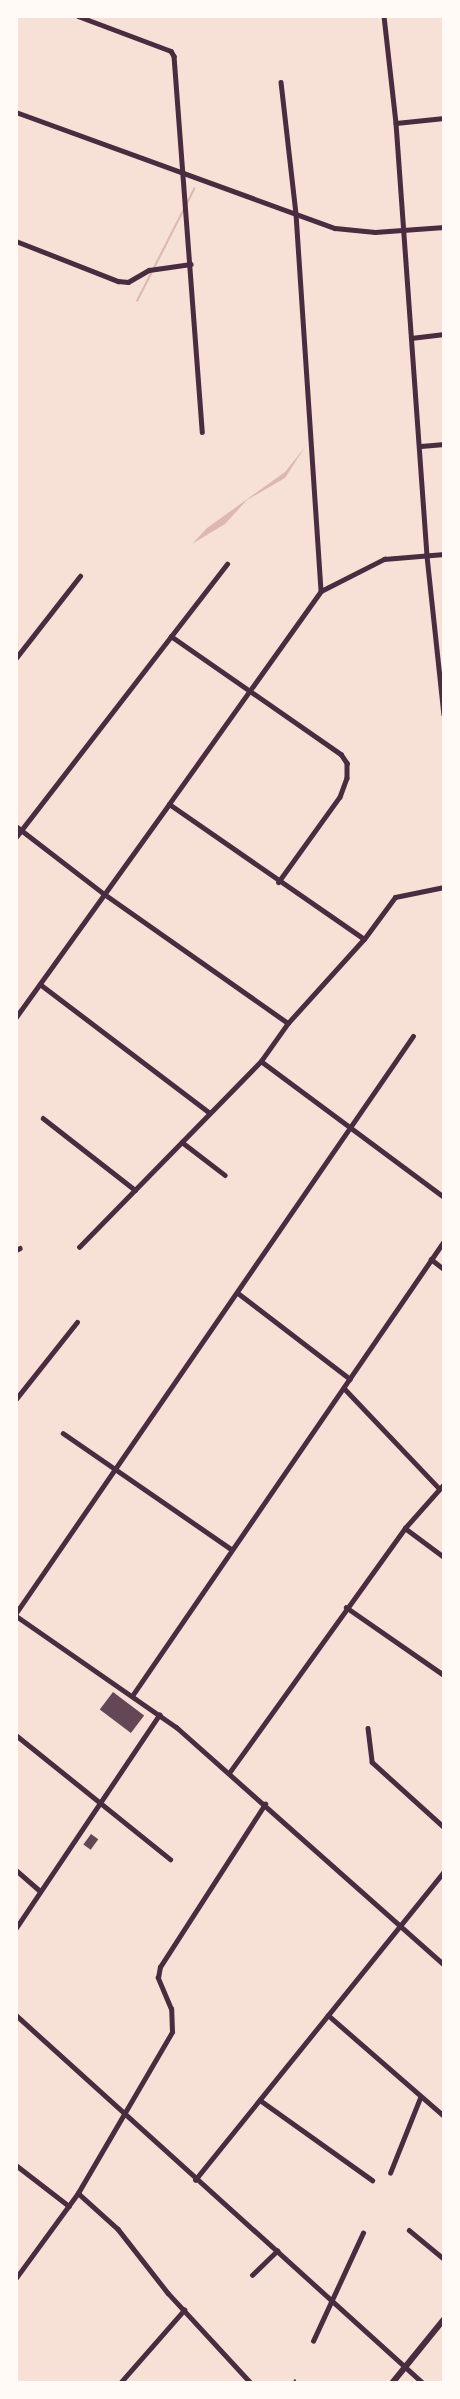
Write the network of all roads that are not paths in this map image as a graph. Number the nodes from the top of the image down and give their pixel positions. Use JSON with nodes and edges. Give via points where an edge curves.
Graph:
{"nodes":[{"id":1,"x":78,"y":16,"type":"edge"},
{"id":2,"x":384,"y":16,"type":"edge"},
{"id":3,"x":281,"y":82,"type":"dead end"},
{"id":4,"x":16,"y":112,"type":"edge"},
{"id":5,"x":444,"y":118,"type":"edge"},
{"id":6,"x":396,"y":123,"type":"junction"},
{"id":7,"x":181,"y":173,"type":"junction"},
{"id":8,"x":296,"y":214,"type":"junction"},
{"id":9,"x":444,"y":227,"type":"edge"},
{"id":10,"x":403,"y":231,"type":"junction"},
{"id":11,"x":16,"y":242,"type":"edge"},
{"id":12,"x":191,"y":264,"type":"junction"},
{"id":13,"x":444,"y":334,"type":"edge"},
{"id":14,"x":411,"y":338,"type":"junction"},
{"id":15,"x":202,"y":432,"type":"dead end"},
{"id":16,"x":444,"y":444,"type":"edge"},
{"id":17,"x":420,"y":446,"type":"junction"},
{"id":18,"x":444,"y":554,"type":"edge"},
{"id":19,"x":427,"y":556,"type":"junction"},
{"id":20,"x":227,"y":564,"type":"dead end"},
{"id":21,"x":80,"y":576,"type":"dead end"},
{"id":22,"x":321,"y":591,"type":"junction"},
{"id":23,"x":171,"y":636,"type":"junction"},
{"id":24,"x":16,"y":657,"type":"edge"},
{"id":25,"x":441,"y":661,"type":"edge"},
{"id":26,"x":251,"y":693,"type":"junction"},
{"id":27,"x":444,"y":714,"type":"edge"},
{"id":28,"x":169,"y":804,"type":"junction"},
{"id":29,"x":16,"y":826,"type":"edge"},
{"id":30,"x":22,"y":830,"type":"junction"},
{"id":31,"x":16,"y":837,"type":"edge"},
{"id":32,"x":279,"y":882,"type":"junction"},
{"id":33,"x":444,"y":887,"type":"edge"},
{"id":34,"x":103,"y":893,"type":"junction"},
{"id":35,"x":364,"y":939,"type":"junction"},
{"id":36,"x":40,"y":984,"type":"junction"},
{"id":37,"x":16,"y":1017,"type":"edge"},
{"id":38,"x":288,"y":1023,"type":"junction"},
{"id":39,"x":413,"y":1035,"type":"dead end"},
{"id":40,"x":261,"y":1061,"type":"junction"},
{"id":41,"x":210,"y":1113,"type":"junction"},
{"id":42,"x":43,"y":1118,"type":"dead end"},
{"id":43,"x":350,"y":1129,"type":"junction"},
{"id":44,"x":182,"y":1142,"type":"junction"},
{"id":45,"x":225,"y":1175,"type":"dead end"},
{"id":46,"x":135,"y":1190,"type":"junction"},
{"id":47,"x":444,"y":1197,"type":"edge"},
{"id":48,"x":444,"y":1241,"type":"edge"},
{"id":49,"x":79,"y":1247,"type":"dead end"},
{"id":50,"x":431,"y":1259,"type":"junction"},
{"id":51,"x":444,"y":1269,"type":"edge"},
{"id":52,"x":238,"y":1293,"type":"junction"},
{"id":53,"x":77,"y":1322,"type":"dead end"},
{"id":54,"x":350,"y":1379,"type":"junction"},
{"id":55,"x":344,"y":1388,"type":"junction"},
{"id":56,"x":16,"y":1399,"type":"edge"},
{"id":57,"x":63,"y":1433,"type":"dead end"},
{"id":58,"x":118,"y":1470,"type":"junction"},
{"id":59,"x":442,"y":1486,"type":"edge"},
{"id":60,"x":405,"y":1528,"type":"junction"},
{"id":61,"x":231,"y":1549,"type":"junction"},
{"id":62,"x":444,"y":1557,"type":"edge"},
{"id":63,"x":346,"y":1607,"type":"junction"},
{"id":64,"x":16,"y":1614,"type":"edge"},
{"id":65,"x":444,"y":1675,"type":"edge"},
{"id":66,"x":132,"y":1696,"type":"junction"},
{"id":67,"x":159,"y":1715,"type":"junction"},
{"id":68,"x":368,"y":1728,"type":"dead end"},
{"id":69,"x":16,"y":1735,"type":"edge"},
{"id":70,"x":229,"y":1773,"type":"junction"},
{"id":71,"x":102,"y":1802,"type":"junction"},
{"id":72,"x":265,"y":1804,"type":"junction"},
{"id":73,"x":444,"y":1827,"type":"edge"},
{"id":74,"x":170,"y":1858,"type":"dead end"},
{"id":75,"x":16,"y":1870,"type":"edge"},
{"id":76,"x":444,"y":1870,"type":"edge"},
{"id":77,"x":40,"y":1891,"type":"junction"},
{"id":78,"x":399,"y":1926,"type":"junction"},
{"id":79,"x":16,"y":1928,"type":"edge"},
{"id":80,"x":444,"y":1965,"type":"edge"},
{"id":81,"x":16,"y":2015,"type":"edge"},
{"id":82,"x":328,"y":2015,"type":"junction"},
{"id":83,"x":420,"y":2098,"type":"junction"},
{"id":84,"x":261,"y":2100,"type":"junction"},
{"id":85,"x":125,"y":2113,"type":"junction"},
{"id":86,"x":444,"y":2116,"type":"edge"},
{"id":87,"x":16,"y":2165,"type":"edge"},
{"id":88,"x":390,"y":2172,"type":"dead end"},
{"id":89,"x":195,"y":2180,"type":"junction"},
{"id":90,"x":372,"y":2180,"type":"dead end"},
{"id":91,"x":78,"y":2193,"type":"junction"},
{"id":92,"x":69,"y":2206,"type":"junction"},
{"id":93,"x":409,"y":2230,"type":"dead end"},
{"id":94,"x":363,"y":2233,"type":"dead end"},
{"id":95,"x":277,"y":2251,"type":"junction"},
{"id":96,"x":444,"y":2259,"type":"edge"},
{"id":97,"x":252,"y":2275,"type":"dead end"},
{"id":98,"x":16,"y":2278,"type":"edge"},
{"id":99,"x":333,"y":2301,"type":"junction"},
{"id":100,"x":184,"y":2310,"type":"junction"},
{"id":101,"x":444,"y":2319,"type":"edge"},
{"id":102,"x":313,"y":2341,"type":"dead end"},
{"id":103,"x":405,"y":2367,"type":"junction"},
{"id":104,"x":120,"y":2382,"type":"edge"},
{"id":105,"x":250,"y":2382,"type":"edge"},
{"id":106,"x":393,"y":2382,"type":"edge"},
{"id":107,"x":422,"y":2382,"type":"edge"}],
"edges":[{"from":1,"to":7,"type":"street","via":[[171,51]]},
{"from":2,"to":6,"type":"street"},
{"from":3,"to":8,"type":"street"},
{"from":4,"to":7,"type":"street"},
{"from":5,"to":6,"type":"street"},
{"from":6,"to":10,"type":"street"},
{"from":7,"to":8,"type":"street"},
{"from":7,"to":12,"type":"street"},
{"from":8,"to":10,"type":"street","via":[[349,231]]},
{"from":8,"to":22,"type":"street"},
{"from":9,"to":10,"type":"street"},
{"from":10,"to":14,"type":"street"},
{"from":11,"to":12,"type":"street","via":[[118,281],[128,282],[149,270]]},
{"from":12,"to":15,"type":"street"},
{"from":13,"to":14,"type":"street"},
{"from":14,"to":17,"type":"street"},
{"from":16,"to":17,"type":"street"},
{"from":17,"to":19,"type":"street"},
{"from":18,"to":19,"type":"street"},
{"from":19,"to":22,"type":"street","via":[[384,559]]},
{"from":19,"to":25,"type":"street"},
{"from":20,"to":23,"type":"street"},
{"from":21,"to":24,"type":"street"},
{"from":22,"to":26,"type":"street"},
{"from":23,"to":26,"type":"street"},
{"from":23,"to":30,"type":"street"},
{"from":25,"to":27,"type":"street"},
{"from":26,"to":28,"type":"street"},
{"from":26,"to":32,"type":"street","via":[[341,754],[347,763],[340,797]]},
{"from":28,"to":32,"type":"street"},
{"from":28,"to":34,"type":"street"},
{"from":29,"to":30,"type":"street"},
{"from":30,"to":31,"type":"street"},
{"from":30,"to":34,"type":"street"},
{"from":32,"to":35,"type":"street"},
{"from":33,"to":35,"type":"street","via":[[395,897]]},
{"from":34,"to":36,"type":"street"},
{"from":34,"to":38,"type":"street"},
{"from":35,"to":38,"type":"street"},
{"from":36,"to":37,"type":"street"},
{"from":36,"to":41,"type":"street"},
{"from":38,"to":40,"type":"street"},
{"from":39,"to":43,"type":"street"},
{"from":40,"to":41,"type":"street"},
{"from":40,"to":43,"type":"street"},
{"from":41,"to":44,"type":"street"},
{"from":42,"to":46,"type":"street"},
{"from":43,"to":47,"type":"street"},
{"from":43,"to":52,"type":"street"},
{"from":44,"to":45,"type":"street"},
{"from":44,"to":46,"type":"street"},
{"from":46,"to":49,"type":"street"},
{"from":48,"to":50,"type":"street"},
{"from":50,"to":51,"type":"street"},
{"from":50,"to":54,"type":"street"},
{"from":52,"to":54,"type":"street"},
{"from":52,"to":58,"type":"street"},
{"from":53,"to":56,"type":"street"},
{"from":54,"to":55,"type":"street"},
{"from":55,"to":59,"type":"street"},
{"from":55,"to":61,"type":"street"},
{"from":57,"to":58,"type":"street"},
{"from":58,"to":61,"type":"street"},
{"from":58,"to":64,"type":"street"},
{"from":59,"to":60,"type":"street"},
{"from":60,"to":62,"type":"street"},
{"from":60,"to":63,"type":"street"},
{"from":61,"to":66,"type":"street"},
{"from":63,"to":65,"type":"street"},
{"from":63,"to":70,"type":"street"},
{"from":64,"to":66,"type":"street"},
{"from":66,"to":67,"type":"street"},
{"from":67,"to":70,"type":"street"},
{"from":67,"to":71,"type":"street"},
{"from":68,"to":73,"type":"street","via":[[372,1762]]},
{"from":69,"to":71,"type":"street"},
{"from":70,"to":72,"type":"street"},
{"from":71,"to":74,"type":"street"},
{"from":71,"to":77,"type":"street"},
{"from":72,"to":78,"type":"street"},
{"from":72,"to":85,"type":"street","via":[[160,1967],[158,1978],[171,2009],[172,2032]]},
{"from":75,"to":77,"type":"street"},
{"from":76,"to":78,"type":"street"},
{"from":77,"to":79,"type":"street"},
{"from":78,"to":80,"type":"street"},
{"from":78,"to":82,"type":"street"},
{"from":81,"to":85,"type":"street"},
{"from":82,"to":83,"type":"street"},
{"from":82,"to":84,"type":"street"},
{"from":83,"to":86,"type":"street"},
{"from":83,"to":88,"type":"street"},
{"from":84,"to":89,"type":"street"},
{"from":84,"to":90,"type":"street"},
{"from":85,"to":89,"type":"street"},
{"from":85,"to":91,"type":"street"},
{"from":87,"to":92,"type":"street"},
{"from":89,"to":95,"type":"street"},
{"from":91,"to":92,"type":"street"},
{"from":91,"to":100,"type":"street","via":[[118,2229]]},
{"from":92,"to":98,"type":"street"},
{"from":93,"to":96,"type":"street"},
{"from":94,"to":99,"type":"street"},
{"from":95,"to":97,"type":"street"},
{"from":95,"to":99,"type":"street"},
{"from":99,"to":102,"type":"street"},
{"from":99,"to":103,"type":"street"},
{"from":100,"to":104,"type":"street"},
{"from":100,"to":105,"type":"street"},
{"from":101,"to":103,"type":"main road"},
{"from":103,"to":106,"type":"main road"},
{"from":103,"to":107,"type":"street"}]}
